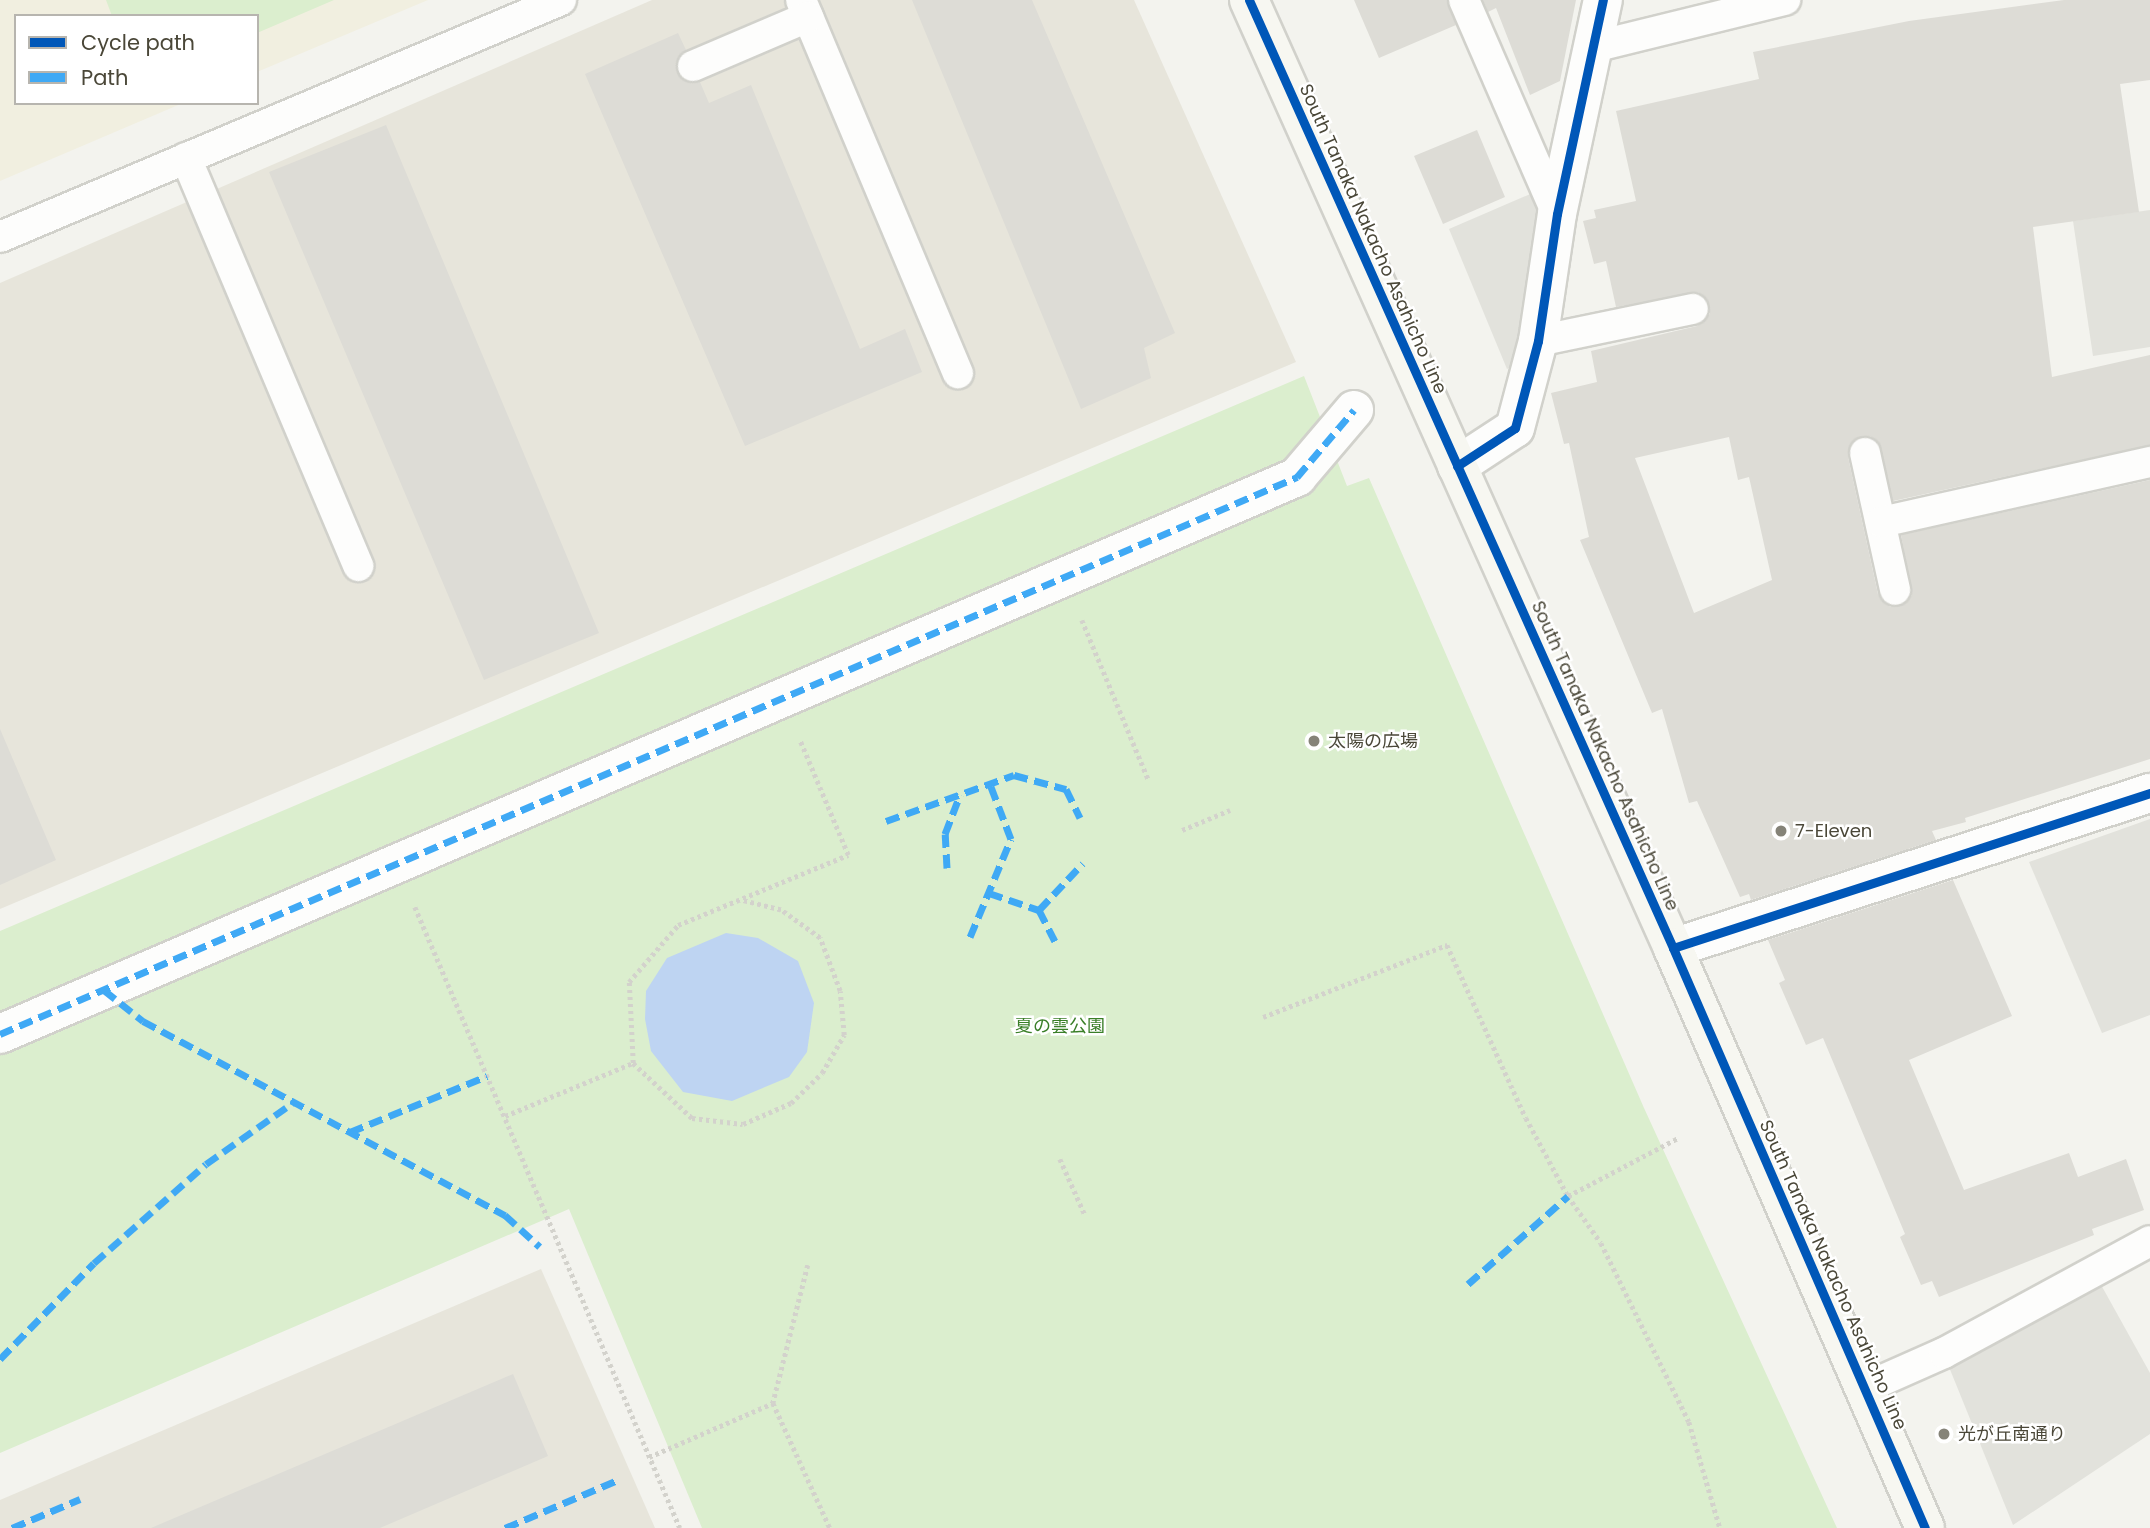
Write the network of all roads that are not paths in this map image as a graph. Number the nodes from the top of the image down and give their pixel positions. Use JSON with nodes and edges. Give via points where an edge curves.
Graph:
{"nodes":[{"id":1,"x":561,"y":0,"type":"edge"},
{"id":2,"x":1249,"y":0,"type":"edge"},
{"id":3,"x":1464,"y":0,"type":"edge"},
{"id":4,"x":1603,"y":0,"type":"edge"},
{"id":5,"x":1785,"y":0,"type":"edge"},
{"id":6,"x":805,"y":8,"type":"edge"},
{"id":7,"x":1593,"y":47,"type":"junction"},
{"id":8,"x":693,"y":65,"type":"dead end"},
{"id":9,"x":186,"y":158,"type":"junction"},
{"id":10,"x":1557,"y":214,"type":"junction"},
{"id":11,"x":0,"y":237,"type":"edge"},
{"id":12,"x":1693,"y":309,"type":"dead end"},
{"id":13,"x":1538,"y":341,"type":"junction"},
{"id":14,"x":958,"y":373,"type":"dead end"},
{"id":15,"x":1354,"y":410,"type":"dead end"},
{"id":16,"x":1865,"y":453,"type":"dead end"},
{"id":17,"x":2150,"y":462,"type":"edge"},
{"id":18,"x":1457,"y":466,"type":"junction"},
{"id":19,"x":1881,"y":522,"type":"junction"},
{"id":20,"x":358,"y":566,"type":"dead end"},
{"id":21,"x":1895,"y":590,"type":"dead end"},
{"id":22,"x":2150,"y":793,"type":"edge"},
{"id":23,"x":1673,"y":948,"type":"junction"},
{"id":24,"x":0,"y":1034,"type":"edge"},
{"id":25,"x":2150,"y":1241,"type":"edge"},
{"id":26,"x":1865,"y":1388,"type":"junction"},
{"id":27,"x":1926,"y":1528,"type":"edge"}],
"edges":[{"from":1,"to":9,"type":"lane"},
{"from":2,"to":18,"type":"main road","name":"South Tanaka Nakacho Asahicho Line"},
{"from":3,"to":10,"type":"lane"},
{"from":4,"to":7,"type":"street"},
{"from":5,"to":7,"type":"lane"},
{"from":6,"to":8,"type":"lane"},
{"from":6,"to":14,"type":"lane"},
{"from":7,"to":10,"type":"street"},
{"from":9,"to":11,"type":"lane"},
{"from":9,"to":20,"type":"lane"},
{"from":10,"to":13,"type":"street"},
{"from":12,"to":13,"type":"lane"},
{"from":13,"to":18,"type":"street","via":[[1515,428]]},
{"from":15,"to":24,"type":"street","via":[[1297,477]]},
{"from":16,"to":19,"type":"lane"},
{"from":17,"to":19,"type":"lane"},
{"from":18,"to":23,"type":"main road","name":"South Tanaka Nakacho Asahicho Line"},
{"from":19,"to":21,"type":"lane"},
{"from":22,"to":23,"type":"street"},
{"from":23,"to":26,"type":"main road","name":"South Tanaka Nakacho Asahicho Line"},
{"from":25,"to":26,"type":"lane","via":[[1944,1353]]},
{"from":26,"to":27,"type":"main road","name":"South Tanaka Nakacho Asahicho Line"}]}
